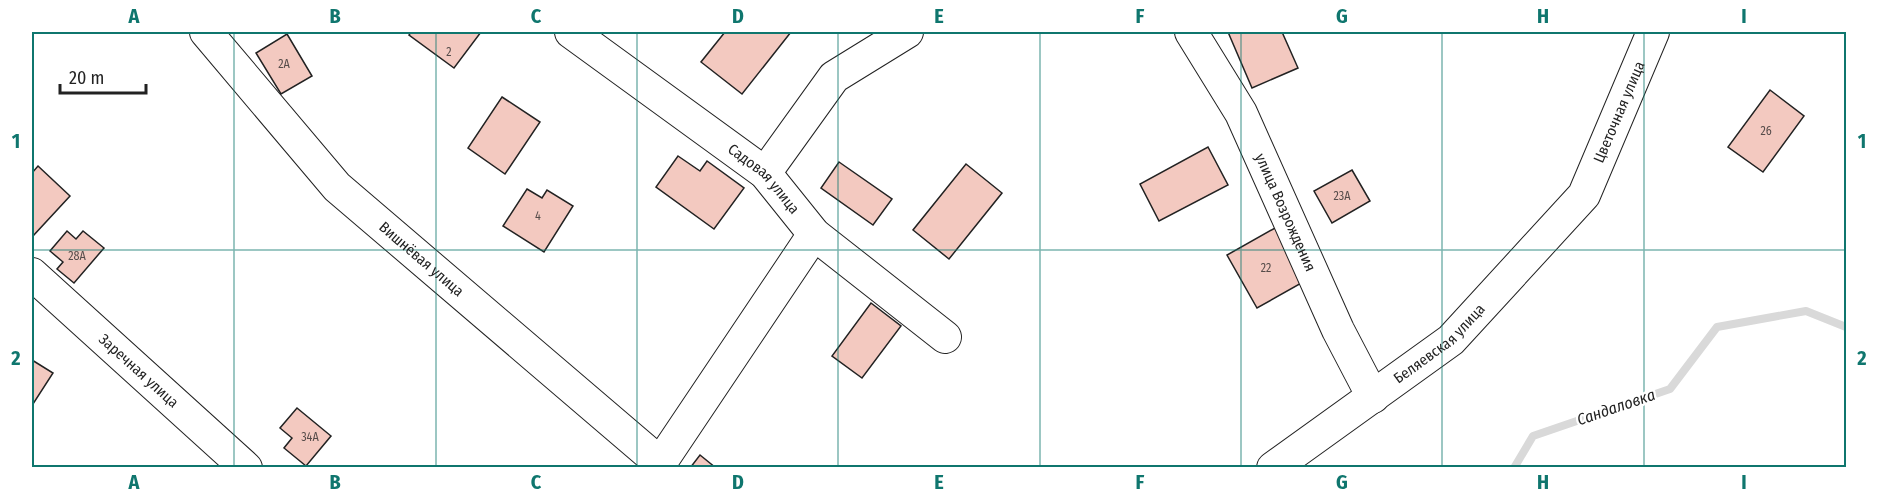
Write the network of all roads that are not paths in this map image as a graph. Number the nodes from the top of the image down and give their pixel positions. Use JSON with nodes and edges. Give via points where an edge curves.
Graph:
{"nodes":[{"id":1,"x":206,"y":32,"type":"edge"},
{"id":2,"x":571,"y":32,"type":"edge"},
{"id":3,"x":907,"y":32,"type":"edge"},
{"id":4,"x":1191,"y":32,"type":"edge"},
{"id":5,"x":1653,"y":32,"type":"edge"},
{"id":6,"x":765,"y":173,"type":"junction"},
{"id":7,"x":1584,"y":195,"type":"joint"},
{"id":8,"x":814,"y":234,"type":"junction"},
{"id":9,"x":32,"y":274,"type":"edge"},
{"id":10,"x":945,"y":337,"type":"dead end"},
{"id":11,"x":1373,"y":396,"type":"junction"},
{"id":12,"x":659,"y":465,"type":"edge"},
{"id":13,"x":246,"y":468,"type":"edge"},
{"id":14,"x":1273,"y":468,"type":"edge"}],
"edges":[{"from":1,"to":12,"type":"street","name":"Вишнёвая улица","via":[[337,187]]},
{"from":2,"to":6,"type":"street","name":"Садовая улица"},
{"from":3,"to":6,"type":"street","via":[[834,77]]},
{"from":4,"to":11,"type":"street","name":"улица Возрождения","via":[[1240,113],[1338,330]]},
{"from":5,"to":7,"type":"street","name":"Цветочная улица"},
{"from":6,"to":8,"type":"street","name":"Садовая улица"},
{"from":7,"to":11,"type":"street","name":"Беляевская улица","via":[[1451,340]]},
{"from":8,"to":10,"type":"street","name":"Садовая улица"},
{"from":8,"to":12,"type":"street"},
{"from":9,"to":13,"type":"street","name":"Заречная улица"},
{"from":11,"to":14,"type":"street","name":"Беляевская улица"}]}
